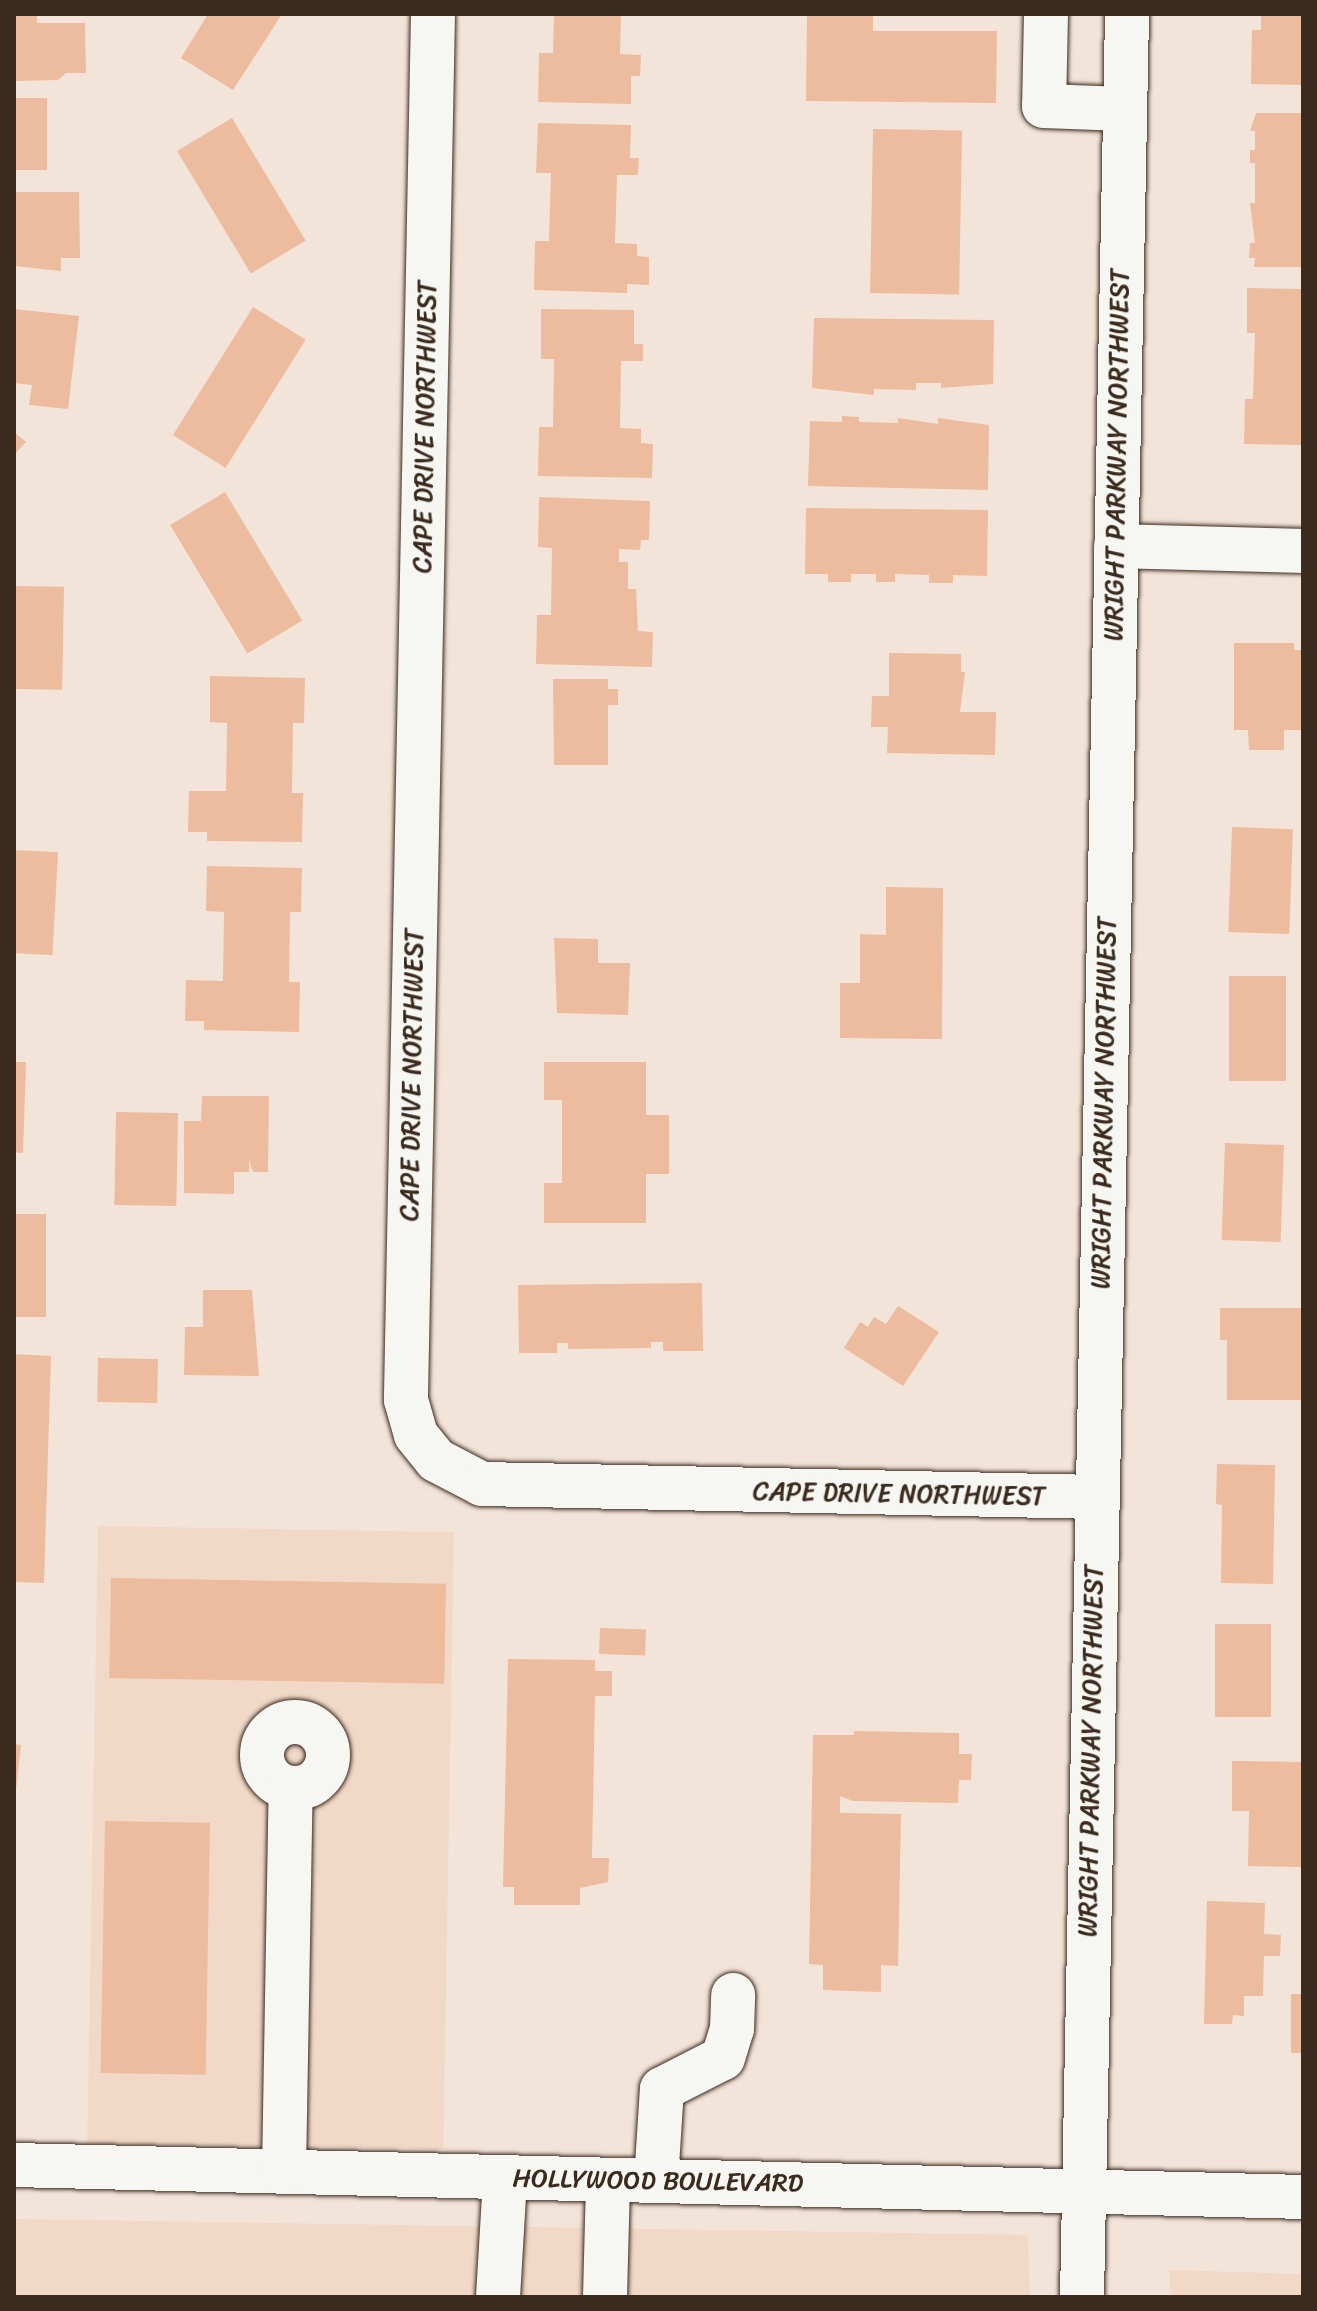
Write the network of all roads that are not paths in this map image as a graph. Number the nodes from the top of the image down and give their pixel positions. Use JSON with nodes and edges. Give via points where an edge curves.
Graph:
{"nodes":[{"id":1,"x":433,"y":14,"type":"edge"},
{"id":2,"x":1046,"y":14,"type":"edge"},
{"id":3,"x":1127,"y":14,"type":"edge"},
{"id":4,"x":1124,"y":109,"type":"junction"},
{"id":5,"x":1116,"y":546,"type":"junction"},
{"id":6,"x":1303,"y":551,"type":"edge"},
{"id":7,"x":1096,"y":1497,"type":"junction"},
{"id":8,"x":291,"y":1788,"type":"dead end"},
{"id":9,"x":733,"y":1995,"type":"dead end"},
{"id":10,"x":14,"y":2165,"type":"edge"},
{"id":11,"x":284,"y":2171,"type":"junction"},
{"id":12,"x":505,"y":2178,"type":"junction"},
{"id":13,"x":608,"y":2180,"type":"junction"},
{"id":14,"x":656,"y":2181,"type":"junction"},
{"id":15,"x":1083,"y":2192,"type":"junction"},
{"id":16,"x":1303,"y":2197,"type":"edge"},
{"id":17,"x":498,"y":2297,"type":"edge"},
{"id":18,"x":605,"y":2297,"type":"edge"},
{"id":19,"x":1082,"y":2297,"type":"edge"}],
"edges":[{"from":1,"to":7,"type":"street","name":"CAPE DRIVE NORTHWEST","via":[[406,1400],[416,1435],[436,1460],[482,1484]]},
{"from":2,"to":4,"type":"street","via":[[1044,106]]},
{"from":3,"to":4,"type":"street","name":"WRIGHT PARKWAY NORTHWEST"},
{"from":4,"to":5,"type":"street","name":"WRIGHT PARKWAY NORTHWEST"},
{"from":5,"to":6,"type":"street"},
{"from":5,"to":7,"type":"street","name":"WRIGHT PARKWAY NORTHWEST"},
{"from":7,"to":15,"type":"street","name":"WRIGHT PARKWAY NORTHWEST"},
{"from":8,"to":11,"type":"street"},
{"from":9,"to":14,"type":"street","via":[[732,2029],[723,2058],[662,2089]]},
{"from":10,"to":11,"type":"street","name":"HOLLYWOOD BOULEVARD"},
{"from":11,"to":12,"type":"street","name":"HOLLYWOOD BOULEVARD"},
{"from":12,"to":13,"type":"street","name":"HOLLYWOOD BOULEVARD"},
{"from":12,"to":17,"type":"street"},
{"from":13,"to":14,"type":"street","name":"HOLLYWOOD BOULEVARD"},
{"from":13,"to":18,"type":"street"},
{"from":14,"to":15,"type":"street","name":"HOLLYWOOD BOULEVARD"},
{"from":15,"to":16,"type":"street","name":"HOLLYWOOD BOULEVARD"},
{"from":15,"to":19,"type":"street","name":"WRIGHT PARKWAY NORTHWEST"}]}
